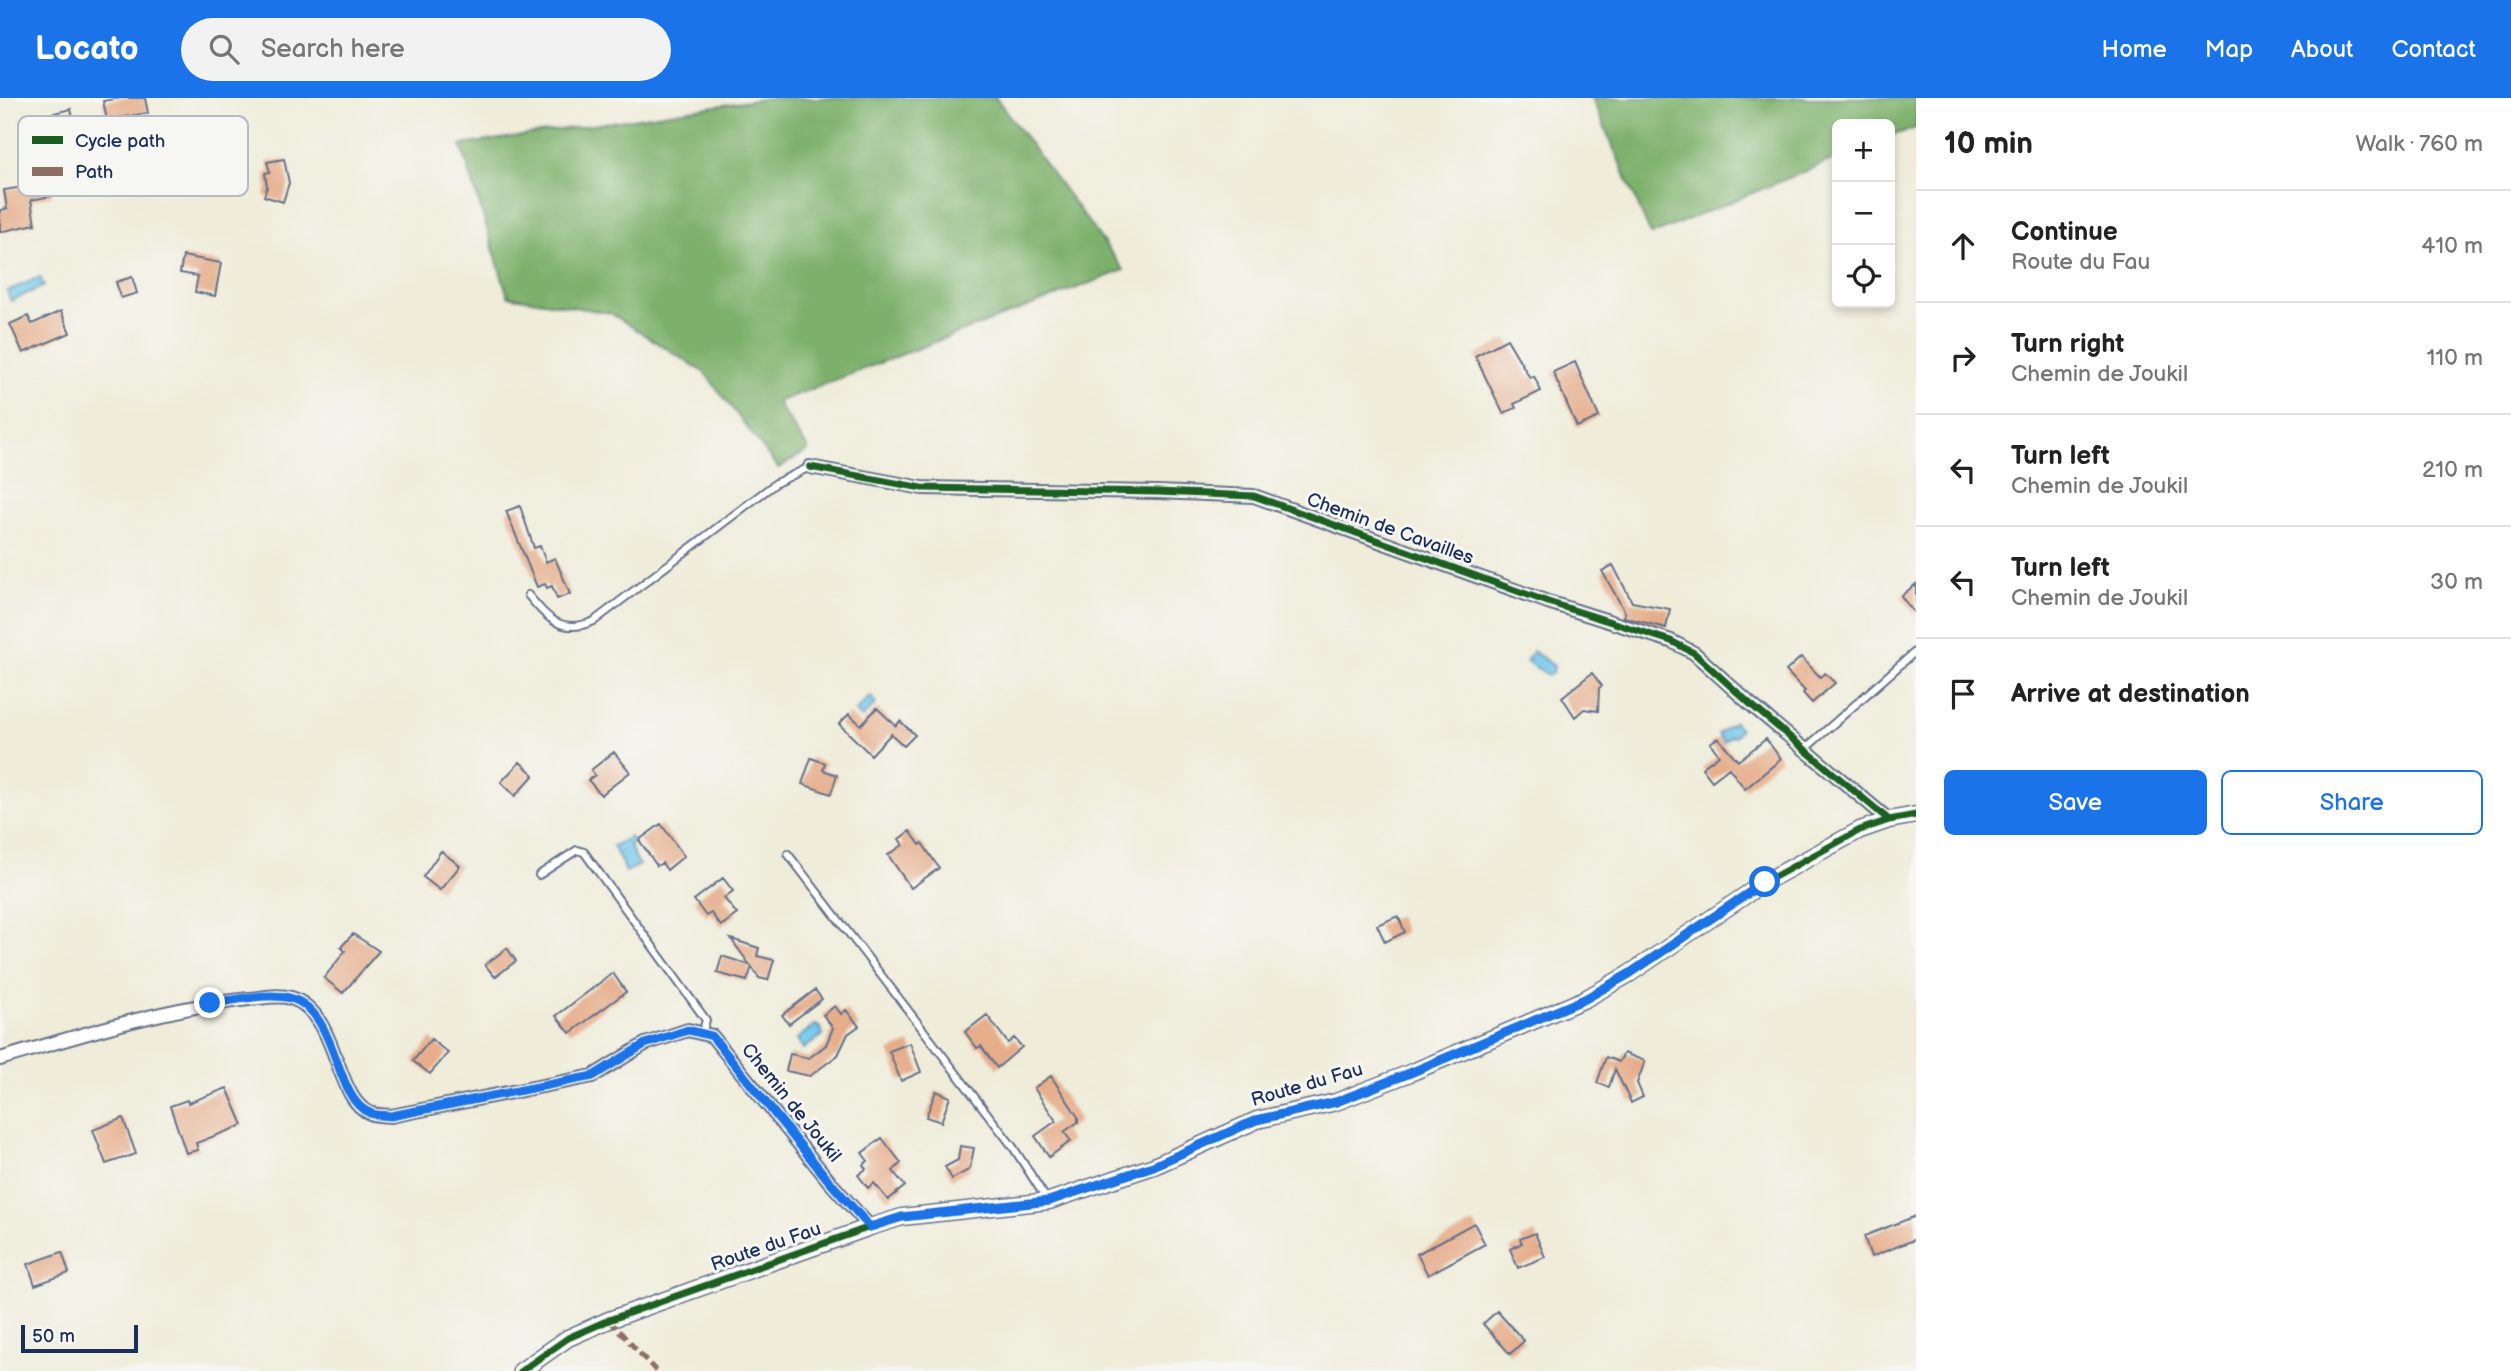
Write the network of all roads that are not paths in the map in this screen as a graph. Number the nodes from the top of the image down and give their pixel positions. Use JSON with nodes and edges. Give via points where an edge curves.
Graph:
{"nodes":[{"id":1,"x":810,"y":467,"type":"joint"},
{"id":2,"x":528,"y":595,"type":"dead end"},
{"id":3,"x":1916,"y":651,"type":"edge"},
{"id":4,"x":1806,"y":748,"type":"junction"},
{"id":5,"x":1916,"y":815,"type":"edge"},
{"id":6,"x":1889,"y":820,"type":"junction"},
{"id":7,"x":788,"y":853,"type":"dead end"},
{"id":8,"x":539,"y":874,"type":"dead end"},
{"id":9,"x":702,"y":1034,"type":"junction"},
{"id":10,"x":0,"y":1059,"type":"edge"},
{"id":11,"x":1049,"y":1201,"type":"junction"},
{"id":12,"x":870,"y":1227,"type":"junction"},
{"id":13,"x":521,"y":1371,"type":"edge"}],
"edges":[{"from":1,"to":2,"type":"lane","via":[[776,483],[581,627],[556,623]]},
{"from":1,"to":4,"type":"street","name":"Chemin de Cavailles","via":[[922,488],[1254,496],[1548,602],[1671,640],[1694,653]]},
{"from":3,"to":4,"type":"lane"},
{"from":4,"to":6,"type":"street","name":"Chemin de Cavailles"},
{"from":5,"to":6,"type":"street","name":"Route du Fau"},
{"from":6,"to":11,"type":"street","name":"Route du Fau","via":[[1860,830],[1765,882],[1585,999],[1336,1102],[1256,1120],[1153,1166]]},
{"from":7,"to":11,"type":"lane","via":[[1013,1147]]},
{"from":8,"to":9,"type":"lane","via":[[577,850],[584,852],[706,1020]]},
{"from":9,"to":10,"type":"street","via":[[688,1030],[645,1044],[593,1076],[391,1116],[369,1113],[352,1097],[323,1026],[292,998],[210,1003]]},
{"from":9,"to":12,"type":"street","name":"Chemin de Joukil","via":[[712,1036]]},
{"from":11,"to":12,"type":"street","name":"Route du Fau","via":[[902,1217]]},
{"from":12,"to":13,"type":"street","name":"Route du Fau","via":[[609,1320],[568,1338]]}]}
